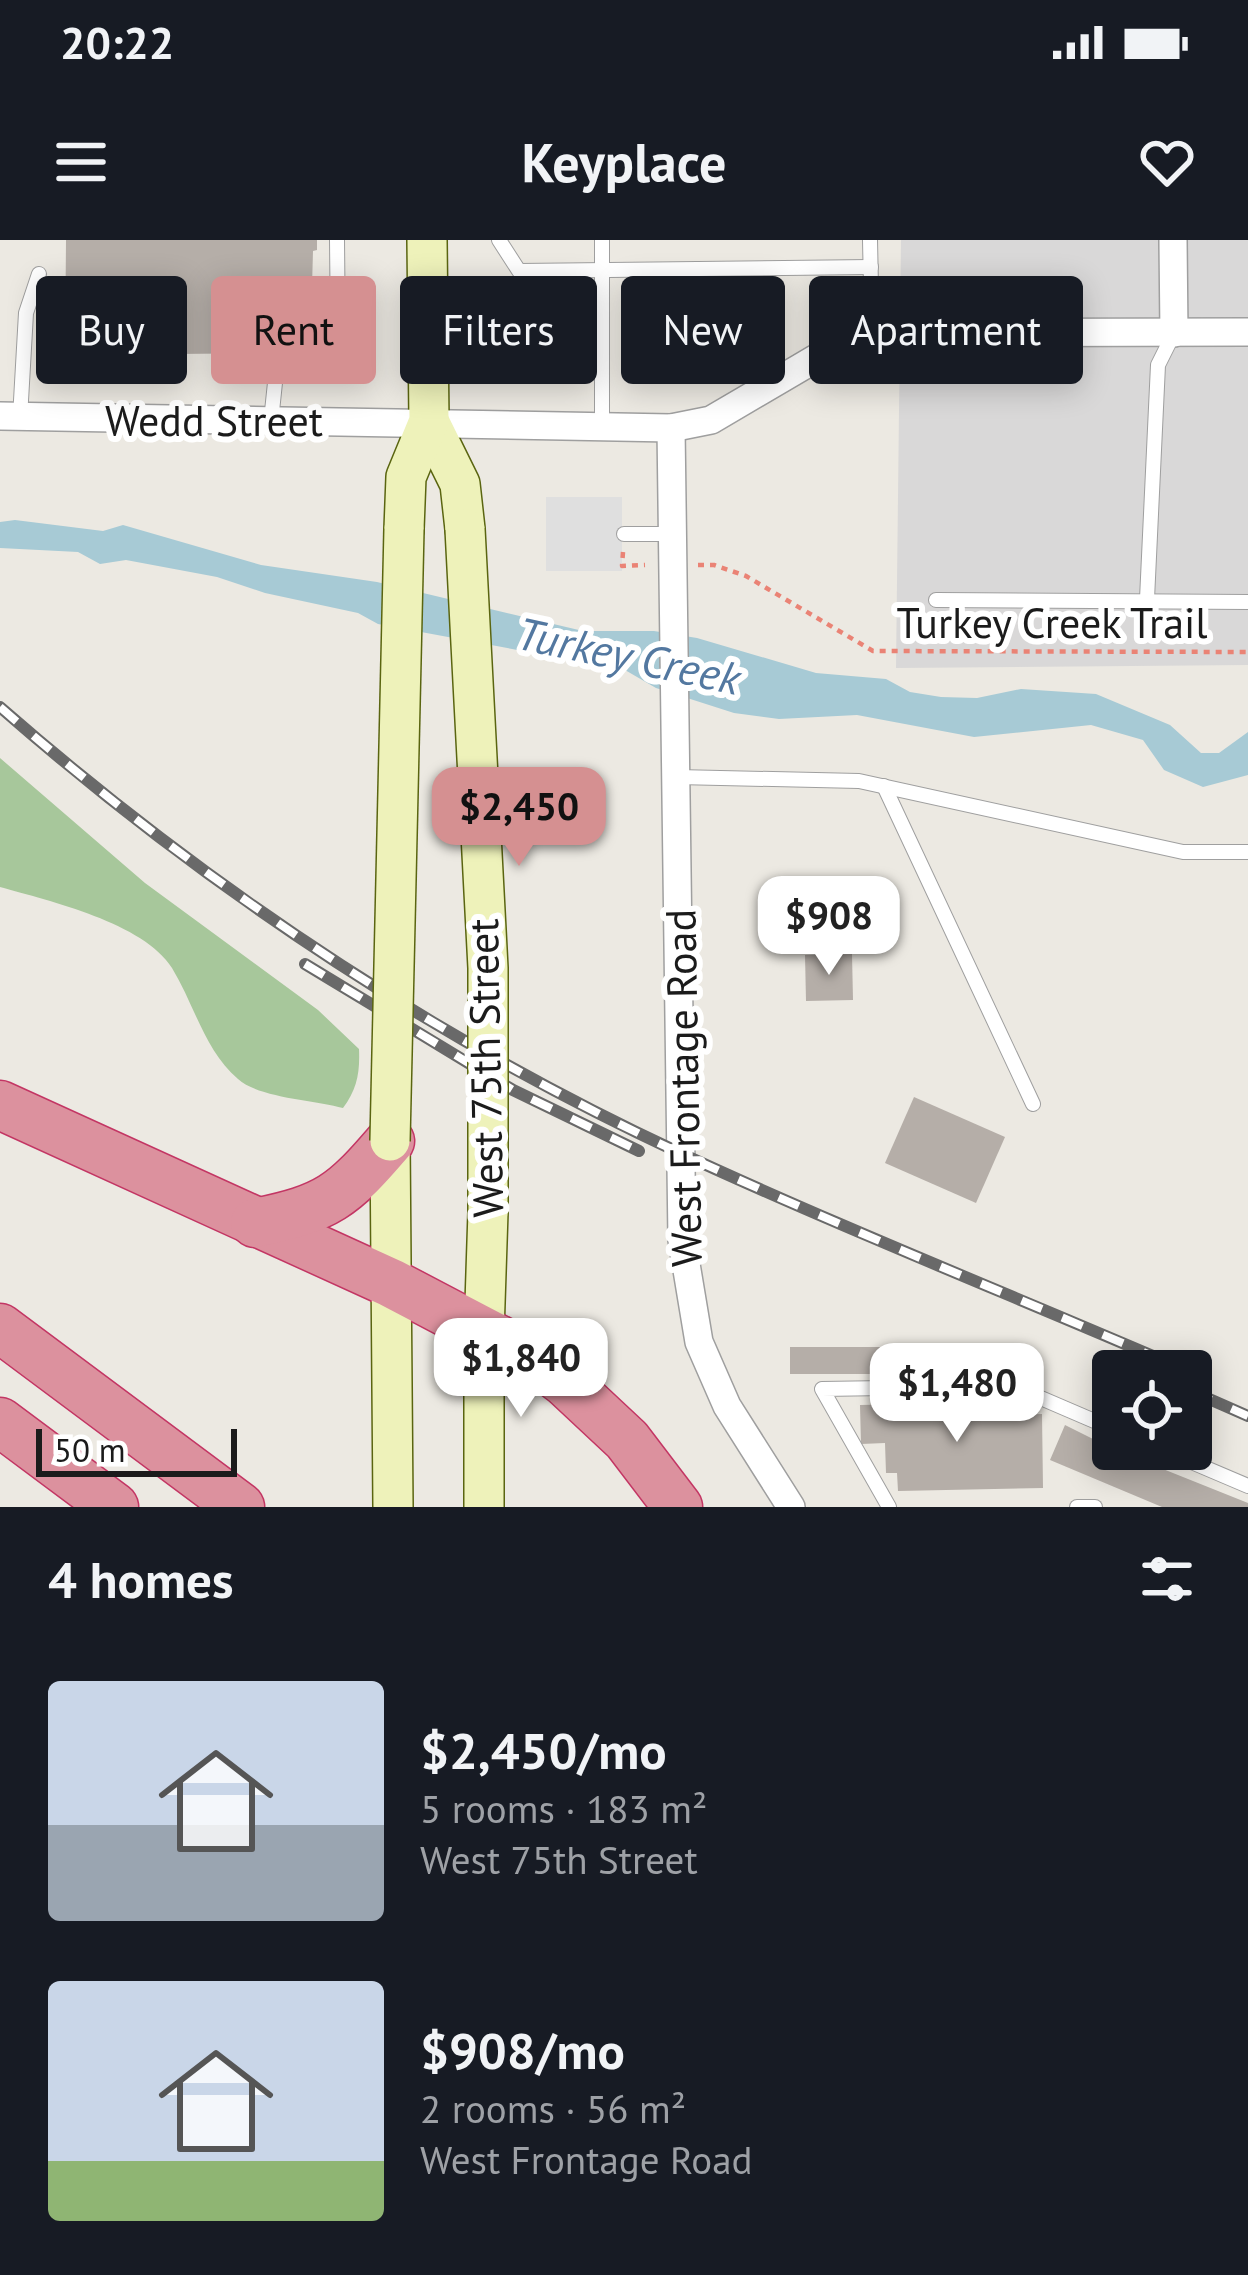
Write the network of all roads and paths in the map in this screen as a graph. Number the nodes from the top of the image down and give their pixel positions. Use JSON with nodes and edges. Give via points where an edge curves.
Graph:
{"nodes":[{"id":1,"x":337,"y":240,"type":"edge"},
{"id":2,"x":428,"y":240,"type":"edge"},
{"id":3,"x":499,"y":240,"type":"edge"},
{"id":4,"x":602,"y":240,"type":"edge"},
{"id":5,"x":871,"y":240,"type":"edge"},
{"id":6,"x":1173,"y":240,"type":"edge"},
{"id":7,"x":871,"y":267,"type":"junction"},
{"id":8,"x":602,"y":270,"type":"junction"},
{"id":9,"x":39,"y":274,"type":"dead end"},
{"id":10,"x":871,"y":276,"type":"edge"},
{"id":11,"x":1248,"y":332,"type":"edge"},
{"id":12,"x":1083,"y":333,"type":"edge"},
{"id":13,"x":1174,"y":333,"type":"junction"},
{"id":14,"x":809,"y":362,"type":"edge"},
{"id":15,"x":10,"y":417,"type":"edge"},
{"id":16,"x":272,"y":421,"type":"junction"},
{"id":17,"x":429,"y":422,"type":"junction"},
{"id":18,"x":602,"y":426,"type":"junction"},
{"id":19,"x":671,"y":428,"type":"junction"},
{"id":20,"x":624,"y":534,"type":"joint"},
{"id":21,"x":674,"y":534,"type":"junction"},
{"id":22,"x":674,"y":564,"type":"junction"},
{"id":23,"x":1147,"y":599,"type":"junction"},
{"id":24,"x":935,"y":600,"type":"dead end"},
{"id":25,"x":1248,"y":602,"type":"edge"},
{"id":26,"x":1248,"y":652,"type":"edge"},
{"id":27,"x":677,"y":777,"type":"junction"},
{"id":28,"x":884,"y":786,"type":"junction"},
{"id":29,"x":1248,"y":852,"type":"edge"},
{"id":30,"x":1033,"y":1104,"type":"dead end"},
{"id":31,"x":0,"y":1105,"type":"edge"},
{"id":32,"x":390,"y":1141,"type":"junction"},
{"id":33,"x":255,"y":1223,"type":"junction"},
{"id":34,"x":391,"y":1283,"type":"junction"},
{"id":35,"x":0,"y":1328,"type":"edge"},
{"id":36,"x":484,"y":1333,"type":"junction"},
{"id":37,"x":1092,"y":1420,"type":"edge"},
{"id":38,"x":0,"y":1422,"type":"edge"},
{"id":39,"x":1210,"y":1470,"type":"edge"},
{"id":40,"x":1248,"y":1486,"type":"edge"},
{"id":41,"x":114,"y":1507,"type":"edge"},
{"id":42,"x":240,"y":1507,"type":"edge"},
{"id":43,"x":393,"y":1507,"type":"edge"},
{"id":44,"x":484,"y":1507,"type":"edge"},
{"id":45,"x":678,"y":1507,"type":"edge"},
{"id":46,"x":791,"y":1507,"type":"edge"},
{"id":47,"x":889,"y":1507,"type":"edge"},
{"id":48,"x":1077,"y":1507,"type":"edge"},
{"id":49,"x":1095,"y":1507,"type":"edge"}],
"edges":[{"from":1,"to":16,"type":"lane","via":[[334,352],[323,363],[276,373]]},
{"from":2,"to":17,"type":"main road","name":"West 75th Street"},
{"from":3,"to":8,"type":"lane","via":[[519,271]]},
{"from":4,"to":8,"type":"lane"},
{"from":5,"to":7,"type":"lane"},
{"from":6,"to":13,"type":"street"},
{"from":7,"to":8,"type":"lane"},
{"from":7,"to":10,"type":"lane"},
{"from":8,"to":18,"type":"lane"},
{"from":9,"to":15,"type":"lane"},
{"from":11,"to":13,"type":"street"},
{"from":12,"to":13,"type":"street"},
{"from":13,"to":23,"type":"lane","via":[[1158,365]]},
{"from":14,"to":19,"type":"street","name":"Wedd Street","via":[[711,420]]},
{"from":15,"to":16,"type":"street","name":"Wedd Street"},
{"from":16,"to":17,"type":"street","name":"Wedd Street"},
{"from":17,"to":18,"type":"street","name":"Wedd Street"},
{"from":17,"to":32,"type":"main road","name":"West 75th Street","bridge":true,"via":[[406,477]]},
{"from":17,"to":36,"type":"main road","name":"West 75th Street","bridge":true,"via":[[460,484],[465,529],[488,968]]},
{"from":18,"to":19,"type":"street","name":"Wedd Street"},
{"from":19,"to":21,"type":"street","name":"West Frontage Road"},
{"from":20,"to":21,"type":"lane"},
{"from":20,"to":22,"type":"path","name":"Turkey Creek Trail","via":[[622,566]]},
{"from":21,"to":22,"type":"street","name":"West Frontage Road"},
{"from":22,"to":26,"type":"path","name":"Turkey Creek Trail","via":[[746,575],[872,651]]},
{"from":22,"to":27,"type":"street","name":"West Frontage Road"},
{"from":23,"to":24,"type":"lane"},
{"from":23,"to":25,"type":"lane"},
{"from":27,"to":28,"type":"lane"},
{"from":27,"to":46,"type":"street","name":"West Frontage Road","via":[[678,1171],[688,1293],[727,1406]]},
{"from":28,"to":29,"type":"lane","via":[[1183,852]]},
{"from":28,"to":30,"type":"lane"},
{"from":31,"to":33,"type":"highway"},
{"from":32,"to":33,"type":"highway","via":[[338,1196]]},
{"from":32,"to":34,"type":"main road","name":"West 75th Street"},
{"from":33,"to":34,"type":"highway"},
{"from":34,"to":36,"type":"highway"},
{"from":34,"to":43,"type":"main road","name":"West 75th Street"},
{"from":35,"to":42,"type":"highway"},
{"from":36,"to":44,"type":"main road","name":"West 75th Street"},
{"from":36,"to":45,"type":"highway","via":[[565,1382],[627,1440]]},
{"from":37,"to":47,"type":"lane","via":[[1013,1386],[822,1389]]},
{"from":38,"to":41,"type":"highway"},
{"from":39,"to":40,"type":"lane"},
{"from":48,"to":49,"type":"lane"}]}
